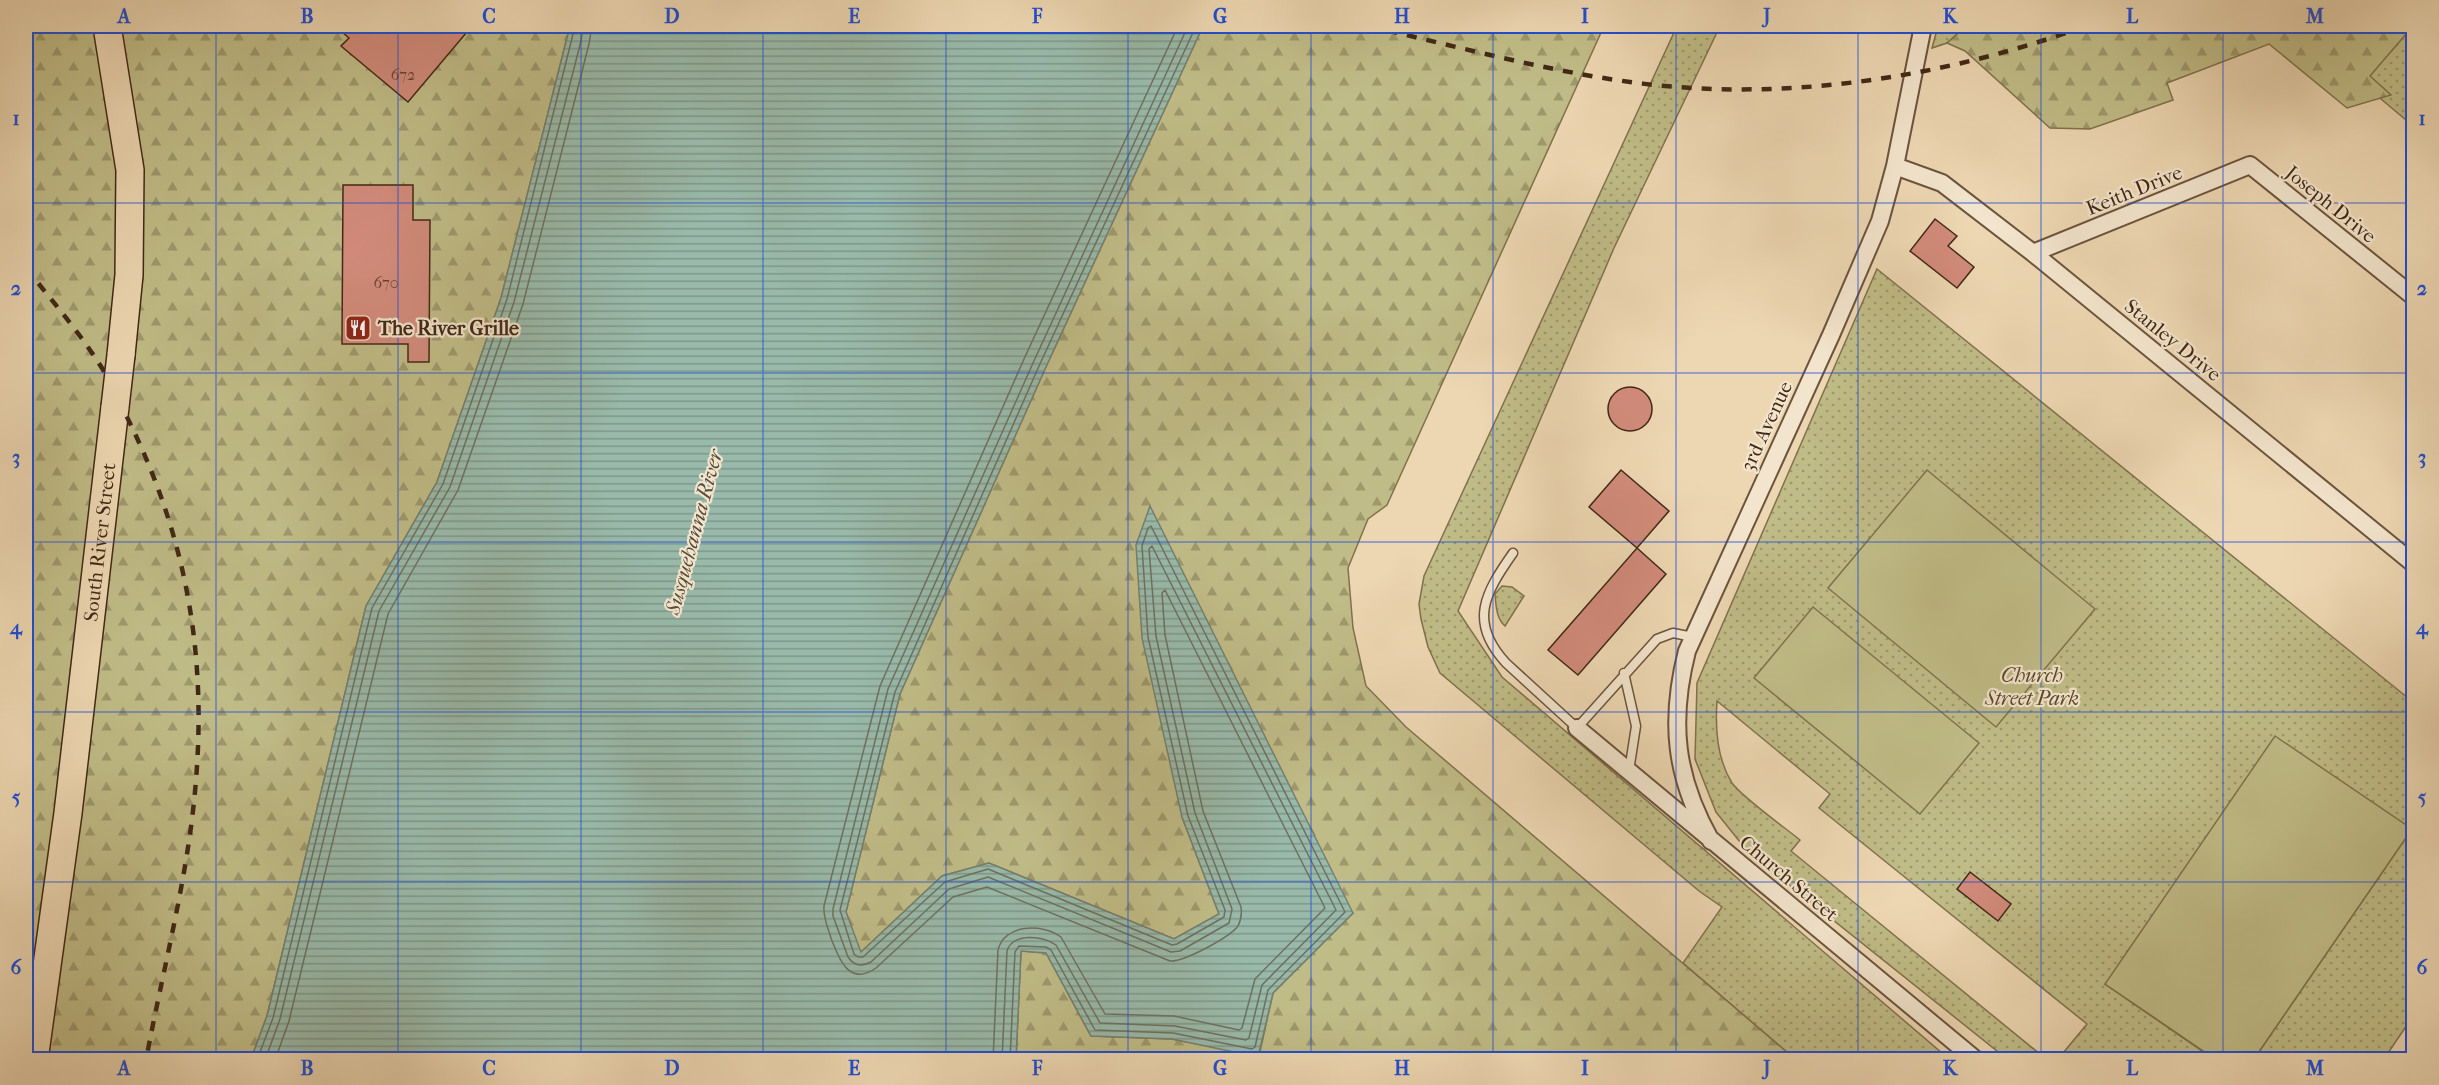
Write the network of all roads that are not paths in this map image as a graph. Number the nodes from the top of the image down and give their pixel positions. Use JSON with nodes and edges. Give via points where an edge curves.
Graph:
{"nodes":[{"id":1,"x":106,"y":26,"type":"edge"},
{"id":2,"x":1923,"y":26,"type":"edge"},
{"id":3,"x":2250,"y":165,"type":"joint"},
{"id":4,"x":1895,"y":166,"type":"junction"},
{"id":5,"x":2033,"y":253,"type":"junction"},
{"id":6,"x":2414,"y":297,"type":"edge"},
{"id":7,"x":1513,"y":553,"type":"dead end"},
{"id":8,"x":2414,"y":564,"type":"edge"},
{"id":9,"x":1693,"y":637,"type":"junction"},
{"id":10,"x":1624,"y":673,"type":"junction"},
{"id":11,"x":1577,"y":728,"type":"junction"},
{"id":12,"x":1629,"y":771,"type":"junction"},
{"id":13,"x":1711,"y":841,"type":"junction"},
{"id":14,"x":34,"y":1059,"type":"edge"},
{"id":15,"x":1976,"y":1059,"type":"edge"}],
"edges":[{"from":1,"to":14,"type":"main road","name":"South River Street","bridge":true,"via":[[130,170],[129,275],[69,802]]},
{"from":2,"to":4,"type":"street","name":"3rd Avenue"},
{"from":3,"to":5,"type":"street","name":"Keith Drive"},
{"from":3,"to":6,"type":"street","name":"Joseph Drive"},
{"from":4,"to":5,"type":"street","name":"Stanley Drive","via":[[1942,183]]},
{"from":4,"to":9,"type":"street","name":"3rd Avenue","via":[[1866,254]]},
{"from":5,"to":8,"type":"street","name":"Stanley Drive"},
{"from":7,"to":11,"type":"lane","via":[[1490,588],[1483,621],[1486,632],[1506,663]]},
{"from":9,"to":10,"type":"lane","via":[[1673,633],[1657,639]]},
{"from":9,"to":13,"type":"street","name":"3rd Avenue","via":[[1680,678],[1677,728],[1688,793]]},
{"from":10,"to":11,"type":"lane"},
{"from":10,"to":12,"type":"lane","via":[[1636,726]]},
{"from":11,"to":12,"type":"street","name":"Church Street"},
{"from":12,"to":13,"type":"street","name":"Church Street"},
{"from":13,"to":15,"type":"street","name":"Church Street"}]}
